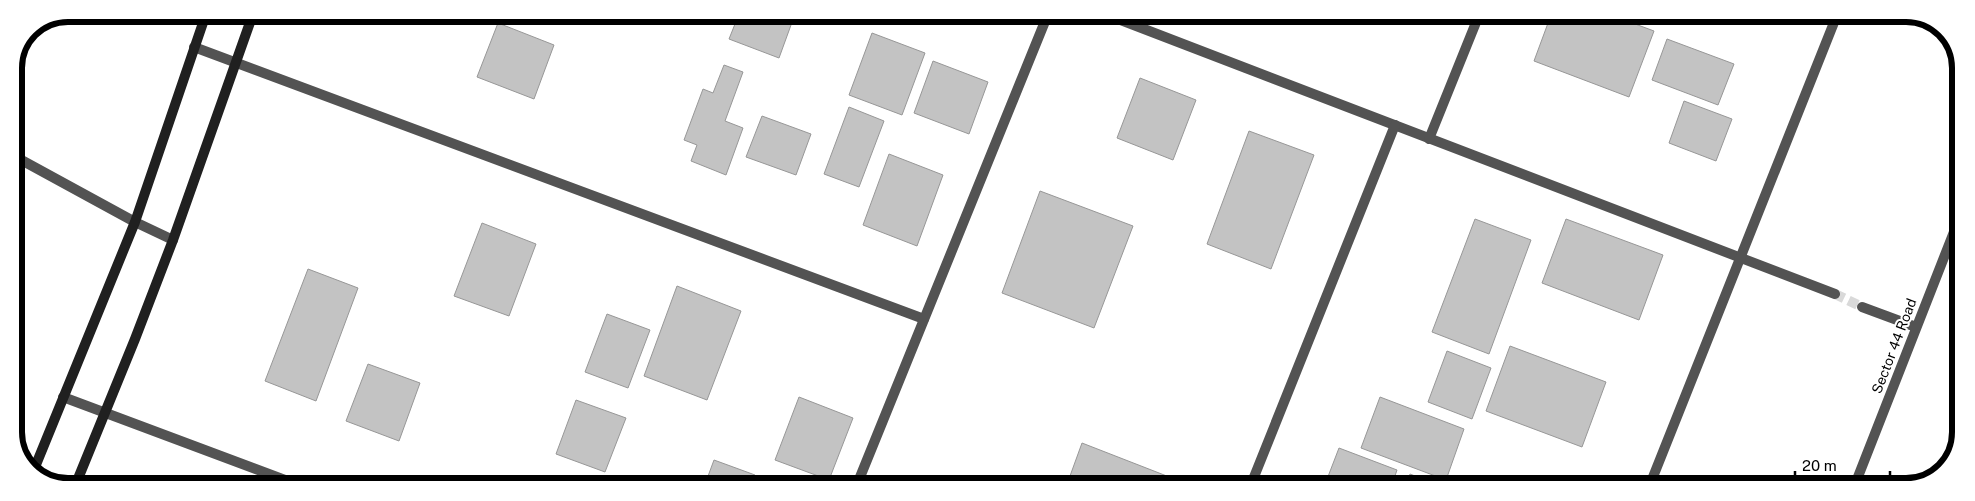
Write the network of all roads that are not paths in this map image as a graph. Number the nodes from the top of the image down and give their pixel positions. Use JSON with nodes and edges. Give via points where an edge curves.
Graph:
{"nodes":[{"id":1,"x":203,"y":22,"type":"edge"},
{"id":2,"x":250,"y":22,"type":"edge"},
{"id":3,"x":1045,"y":22,"type":"edge"},
{"id":4,"x":1126,"y":22,"type":"edge"},
{"id":5,"x":1476,"y":22,"type":"edge"},
{"id":6,"x":1834,"y":22,"type":"edge"},
{"id":7,"x":194,"y":47,"type":"junction"},
{"id":8,"x":236,"y":62,"type":"junction"},
{"id":9,"x":1394,"y":126,"type":"junction"},
{"id":10,"x":1429,"y":139,"type":"junction"},
{"id":11,"x":22,"y":161,"type":"edge"},
{"id":12,"x":135,"y":222,"type":"junction"},
{"id":13,"x":1952,"y":235,"type":"edge"},
{"id":14,"x":173,"y":240,"type":"junction"},
{"id":15,"x":1739,"y":257,"type":"junction"},
{"id":16,"x":1835,"y":294,"type":"tunnel mouth"},
{"id":17,"x":1862,"y":307,"type":"tunnel mouth"},
{"id":18,"x":924,"y":319,"type":"junction"},
{"id":19,"x":1916,"y":327,"type":"junction"},
{"id":20,"x":63,"y":397,"type":"junction"},
{"id":21,"x":104,"y":414,"type":"junction"},
{"id":22,"x":36,"y":465,"type":"edge"},
{"id":23,"x":78,"y":478,"type":"edge"},
{"id":24,"x":279,"y":478,"type":"edge"},
{"id":25,"x":860,"y":478,"type":"edge"},
{"id":26,"x":1254,"y":478,"type":"edge"},
{"id":27,"x":1653,"y":478,"type":"edge"},
{"id":28,"x":1857,"y":478,"type":"edge"}],
"edges":[{"from":1,"to":7,"type":"street"},
{"from":2,"to":8,"type":"street"},
{"from":3,"to":18,"type":"street"},
{"from":4,"to":9,"type":"street"},
{"from":5,"to":10,"type":"street"},
{"from":6,"to":15,"type":"street"},
{"from":7,"to":8,"type":"street"},
{"from":7,"to":12,"type":"street"},
{"from":8,"to":14,"type":"street"},
{"from":8,"to":18,"type":"street"},
{"from":9,"to":10,"type":"street"},
{"from":9,"to":26,"type":"street"},
{"from":10,"to":15,"type":"street"},
{"from":11,"to":12,"type":"street"},
{"from":12,"to":14,"type":"street"},
{"from":12,"to":20,"type":"street"},
{"from":13,"to":19,"type":"street","name":"Sector 44 Road"},
{"from":14,"to":21,"type":"street"},
{"from":15,"to":16,"type":"street"},
{"from":15,"to":27,"type":"street"},
{"from":17,"to":19,"type":"street"},
{"from":18,"to":25,"type":"street"},
{"from":19,"to":28,"type":"street","name":"Sector 44 Road"},
{"from":20,"to":21,"type":"street"},
{"from":20,"to":22,"type":"street"},
{"from":21,"to":23,"type":"street"},
{"from":21,"to":24,"type":"street"}]}
